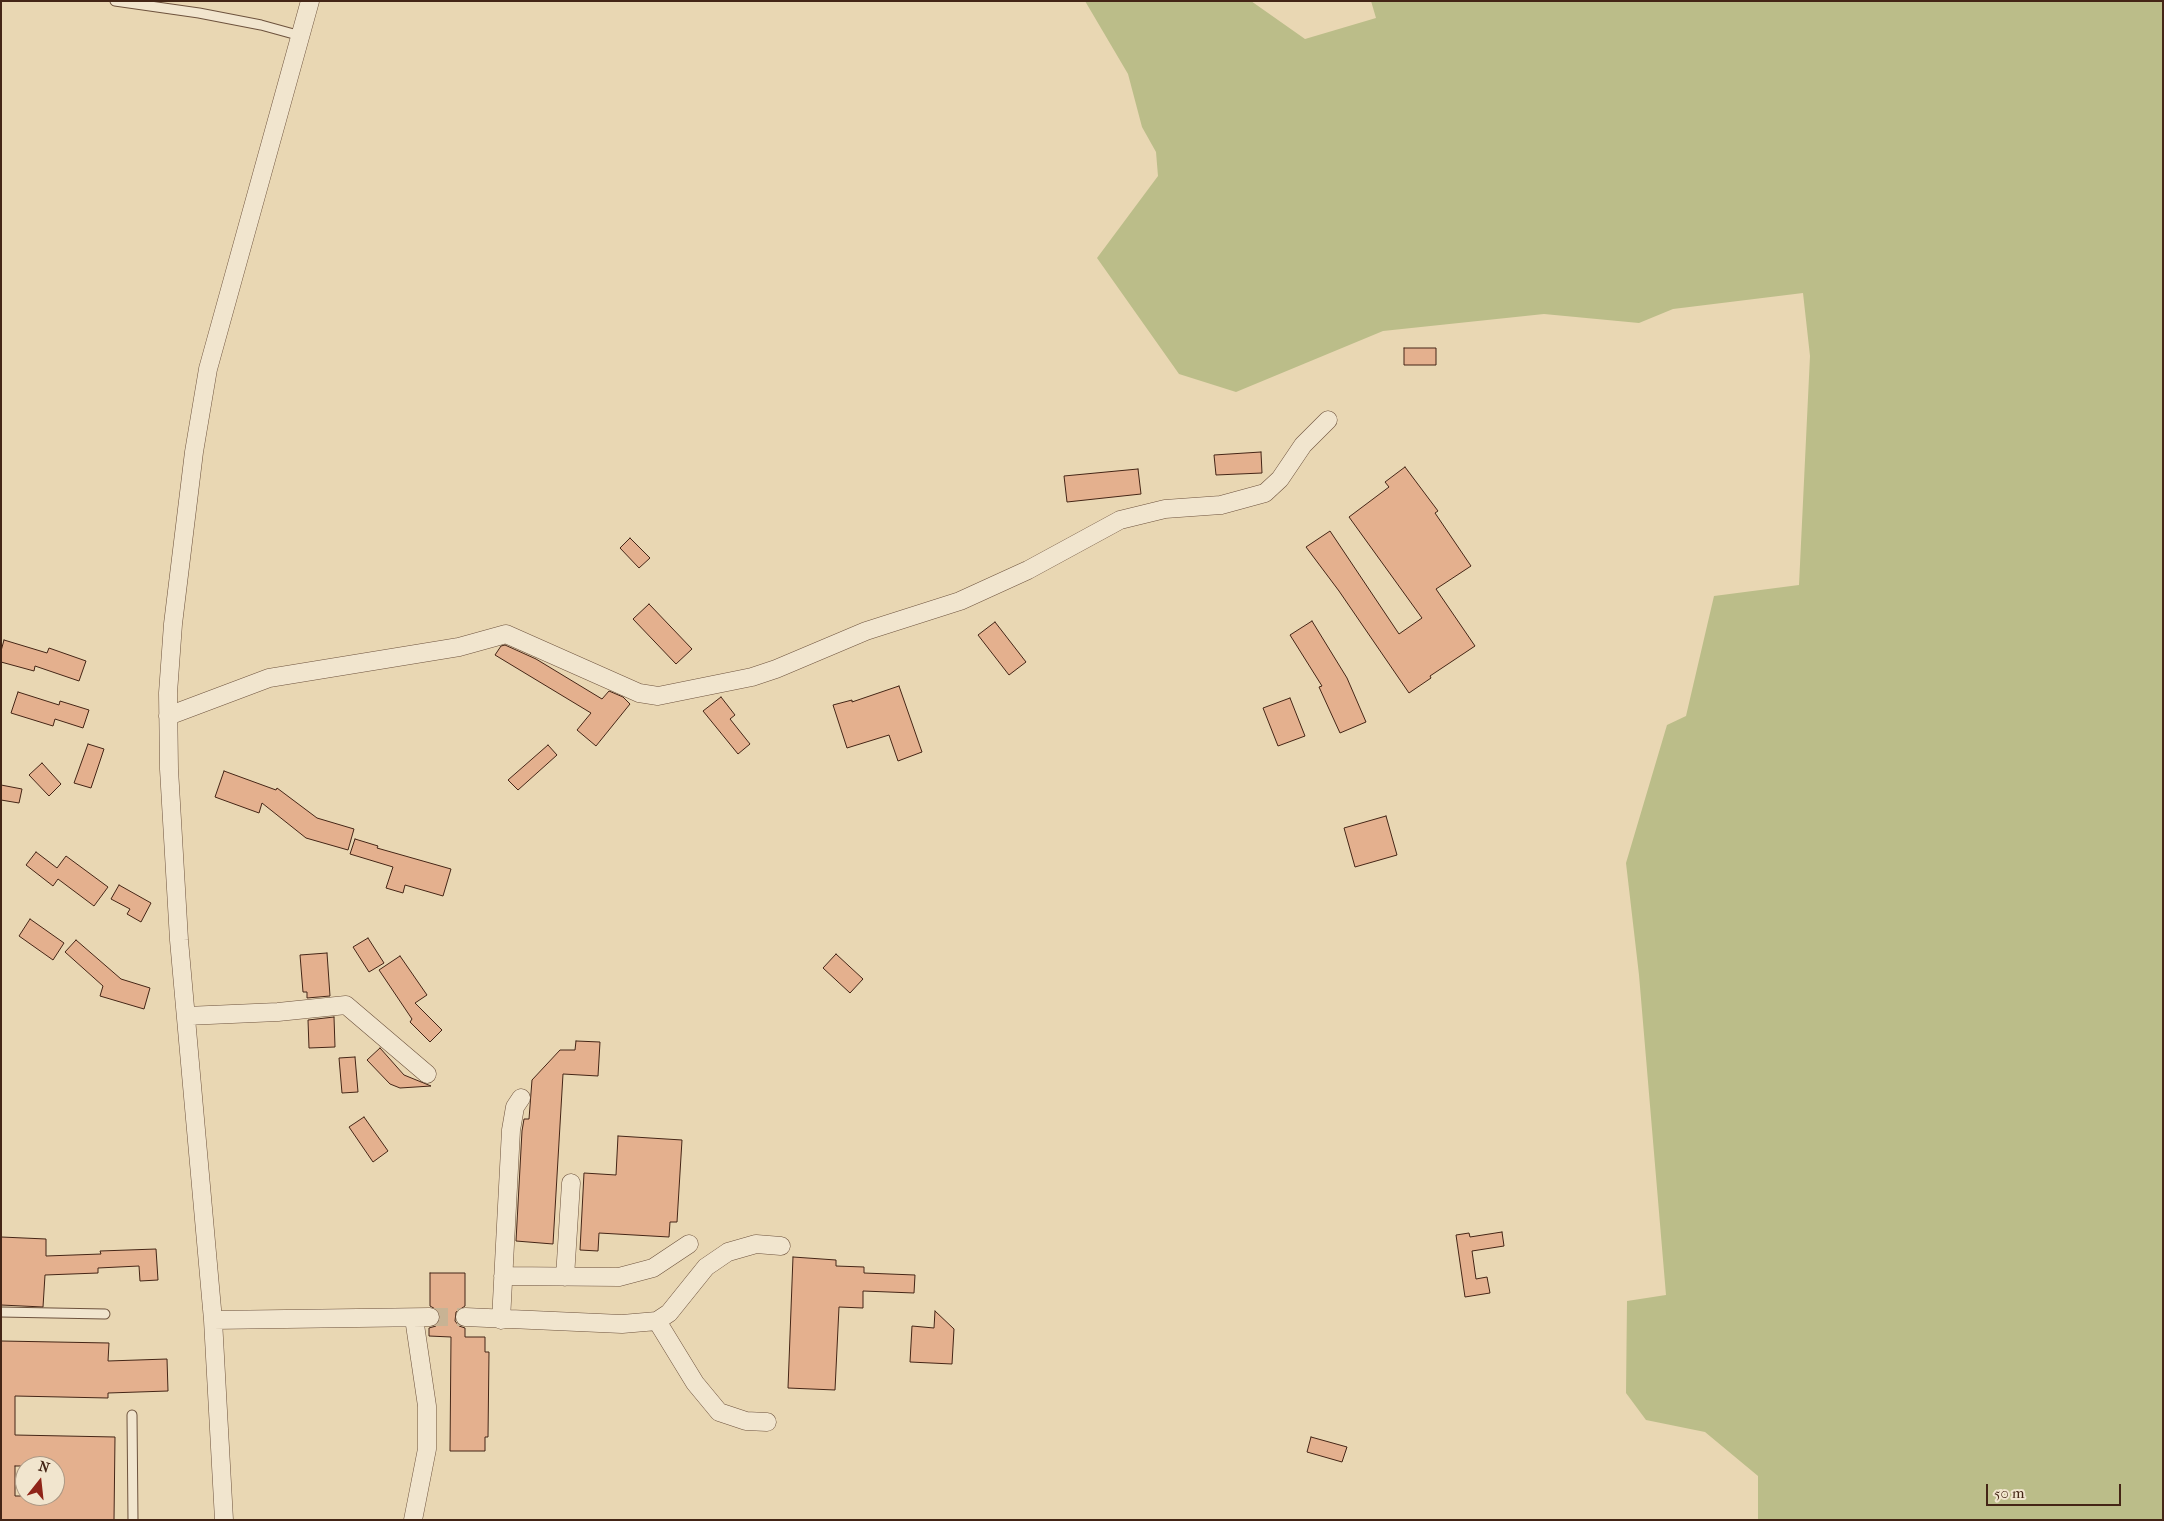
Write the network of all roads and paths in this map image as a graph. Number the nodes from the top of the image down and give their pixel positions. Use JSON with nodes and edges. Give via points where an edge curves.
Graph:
{"nodes":[{"id":1,"x":115,"y":1,"type":"edge"},
{"id":2,"x":310,"y":1,"type":"edge"},
{"id":3,"x":301,"y":36,"type":"junction"},
{"id":4,"x":1328,"y":420,"type":"dead end"},
{"id":5,"x":168,"y":716,"type":"junction"},
{"id":6,"x":186,"y":1016,"type":"junction"},
{"id":7,"x":427,"y":1074,"type":"dead end"},
{"id":8,"x":521,"y":1098,"type":"dead end"},
{"id":9,"x":571,"y":1183,"type":"dead end"},
{"id":10,"x":689,"y":1244,"type":"dead end"},
{"id":11,"x":781,"y":1246,"type":"dead end"},
{"id":12,"x":503,"y":1276,"type":"junction"},
{"id":13,"x":565,"y":1277,"type":"junction"},
{"id":14,"x":1,"y":1312,"type":"edge"},
{"id":15,"x":105,"y":1314,"type":"dead end"},
{"id":16,"x":465,"y":1317,"type":"tunnel mouth"},
{"id":17,"x":213,"y":1320,"type":"junction"},
{"id":18,"x":501,"y":1320,"type":"junction"},
{"id":19,"x":657,"y":1321,"type":"junction"},
{"id":20,"x":132,"y":1415,"type":"dead end"},
{"id":21,"x":767,"y":1422,"type":"dead end"},
{"id":22,"x":134,"y":1520,"type":"edge"},
{"id":23,"x":224,"y":1520,"type":"edge"},
{"id":24,"x":413,"y":1520,"type":"edge"}],
"edges":[{"from":1,"to":3,"type":"lane","via":[[199,13]]},
{"from":2,"to":3,"type":"street"},
{"from":3,"to":5,"type":"street","via":[[208,369],[194,452],[173,624]]},
{"from":4,"to":5,"type":"street","via":[[1303,445],[1280,479],[1265,493],[1221,505],[1165,509],[1120,520],[1028,570],[960,601],[866,631],[752,677],[658,696],[639,694],[506,634],[459,647],[269,678]]},
{"from":5,"to":6,"type":"street","via":[[172,830]]},
{"from":6,"to":7,"type":"street","via":[[346,1005]]},
{"from":6,"to":17,"type":"street"},
{"from":8,"to":12,"type":"street","via":[[515,1107],[511,1130]]},
{"from":9,"to":13,"type":"street"},
{"from":10,"to":13,"type":"street","via":[[653,1268],[619,1277]]},
{"from":11,"to":19,"type":"street","via":[[756,1244],[728,1252],[706,1268],[669,1313]]},
{"from":12,"to":13,"type":"street"},
{"from":12,"to":18,"type":"street"},
{"from":14,"to":15,"type":"lane"},
{"from":16,"to":18,"type":"street"},
{"from":17,"to":23,"type":"street"},
{"from":17,"to":24,"type":"street","via":[[422,1318],[427,1449]]},
{"from":18,"to":19,"type":"street","via":[[622,1324]]},
{"from":19,"to":21,"type":"street","via":[[695,1383],[719,1412],[746,1421]]},
{"from":20,"to":22,"type":"lane"}]}
